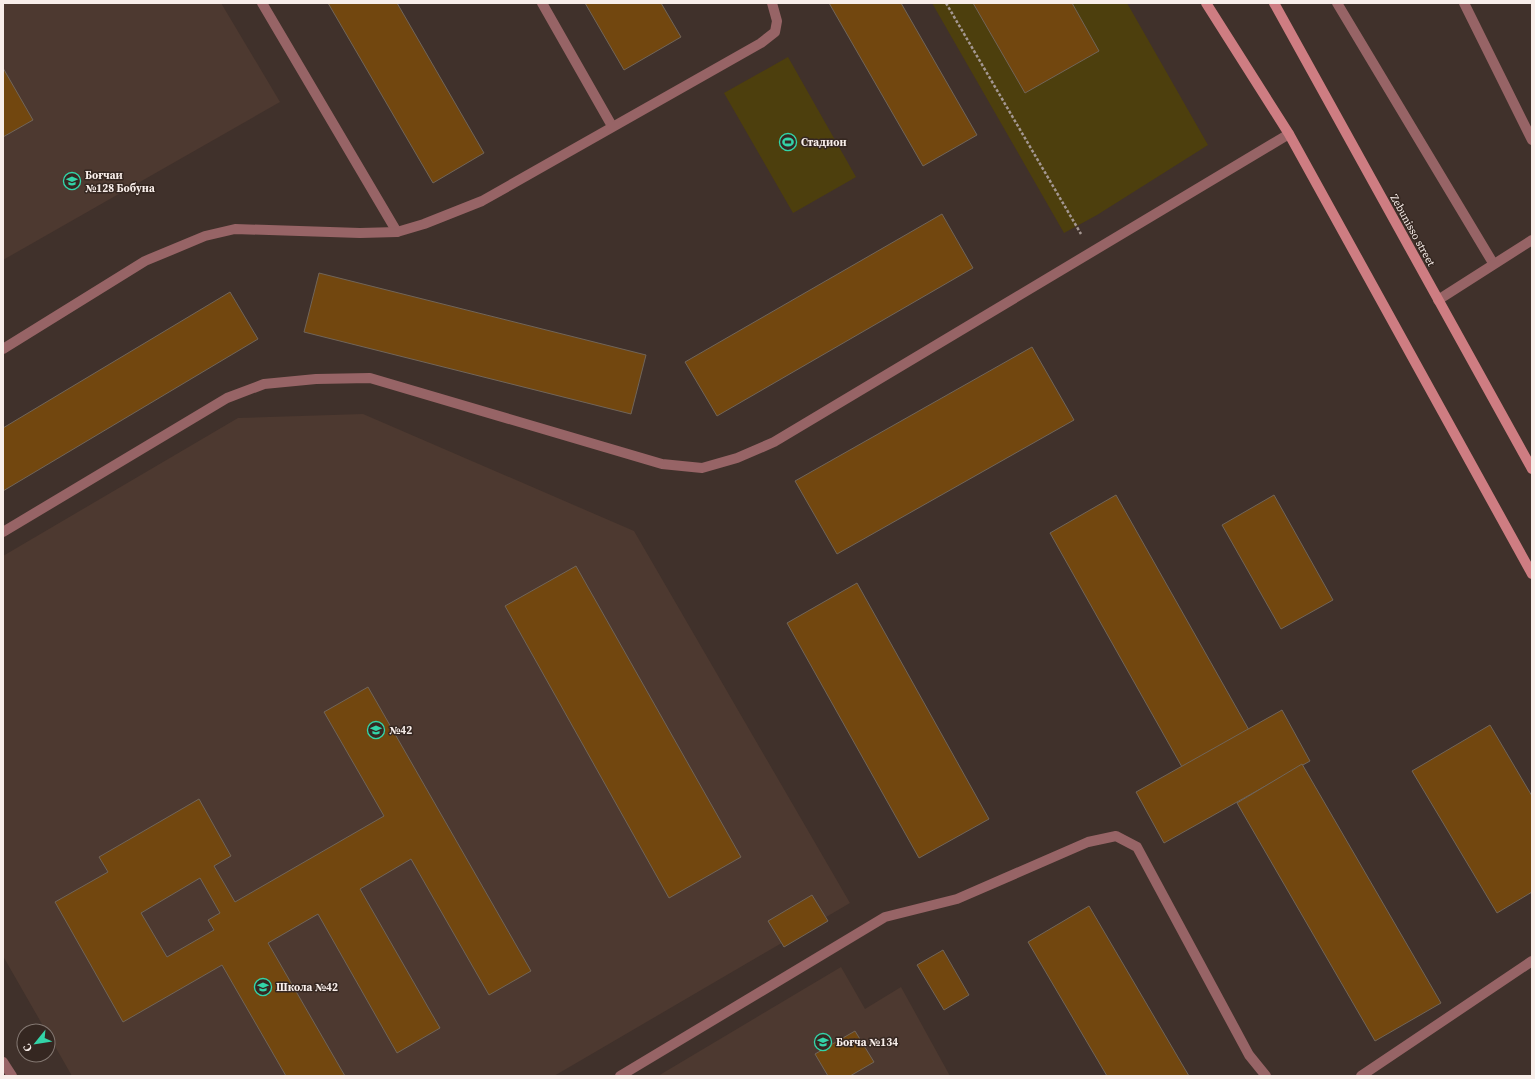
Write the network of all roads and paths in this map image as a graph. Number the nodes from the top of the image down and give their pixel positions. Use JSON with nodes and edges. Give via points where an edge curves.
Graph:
{"nodes":[{"id":1,"x":262,"y":3,"type":"edge"},
{"id":2,"x":542,"y":3,"type":"edge"},
{"id":3,"x":772,"y":3,"type":"edge"},
{"id":4,"x":946,"y":3,"type":"edge"},
{"id":5,"x":1206,"y":3,"type":"edge"},
{"id":6,"x":1274,"y":3,"type":"edge"},
{"id":7,"x":1337,"y":3,"type":"edge"},
{"id":8,"x":1464,"y":3,"type":"edge"},
{"id":9,"x":612,"y":126,"type":"junction"},
{"id":10,"x":1289,"y":134,"type":"junction"},
{"id":11,"x":1532,"y":140,"type":"edge"},
{"id":12,"x":397,"y":232,"type":"junction"},
{"id":13,"x":1532,"y":240,"type":"edge"},
{"id":14,"x":1091,"y":252,"type":"junction"},
{"id":15,"x":1493,"y":263,"type":"junction"},
{"id":16,"x":1438,"y":300,"type":"junction"},
{"id":17,"x":3,"y":349,"type":"edge"},
{"id":18,"x":1532,"y":469,"type":"edge"},
{"id":19,"x":3,"y":532,"type":"edge"},
{"id":20,"x":1532,"y":574,"type":"edge"},
{"id":21,"x":1532,"y":961,"type":"edge"},
{"id":22,"x":3,"y":1062,"type":"edge"},
{"id":23,"x":12,"y":1076,"type":"edge"},
{"id":24,"x":620,"y":1076,"type":"edge"},
{"id":25,"x":1266,"y":1076,"type":"edge"},
{"id":26,"x":1361,"y":1076,"type":"edge"}],
"edges":[{"from":1,"to":12,"type":"street"},
{"from":2,"to":9,"type":"street"},
{"from":3,"to":9,"type":"street","via":[[777,21],[775,32],[761,43]]},
{"from":4,"to":14,"type":"path"},
{"from":5,"to":10,"type":"main road"},
{"from":6,"to":16,"type":"main road","name":"Zebunisso street"},
{"from":7,"to":15,"type":"street"},
{"from":8,"to":11,"type":"street"},
{"from":9,"to":12,"type":"street","via":[[482,201]]},
{"from":10,"to":14,"type":"street"},
{"from":10,"to":20,"type":"main road"},
{"from":12,"to":17,"type":"street","via":[[235,229],[205,236],[146,261]]},
{"from":13,"to":15,"type":"street"},
{"from":14,"to":19,"type":"street","via":[[774,442],[737,458],[702,468],[662,464],[370,378],[316,379],[264,384],[227,398]]},
{"from":15,"to":16,"type":"street"},
{"from":16,"to":18,"type":"main road","name":"Zebunisso street"},
{"from":21,"to":26,"type":"street"},
{"from":22,"to":23,"type":"street"},
{"from":24,"to":25,"type":"street","via":[[885,917],[957,899],[1088,842],[1116,836],[1137,847],[1249,1055]]}]}
